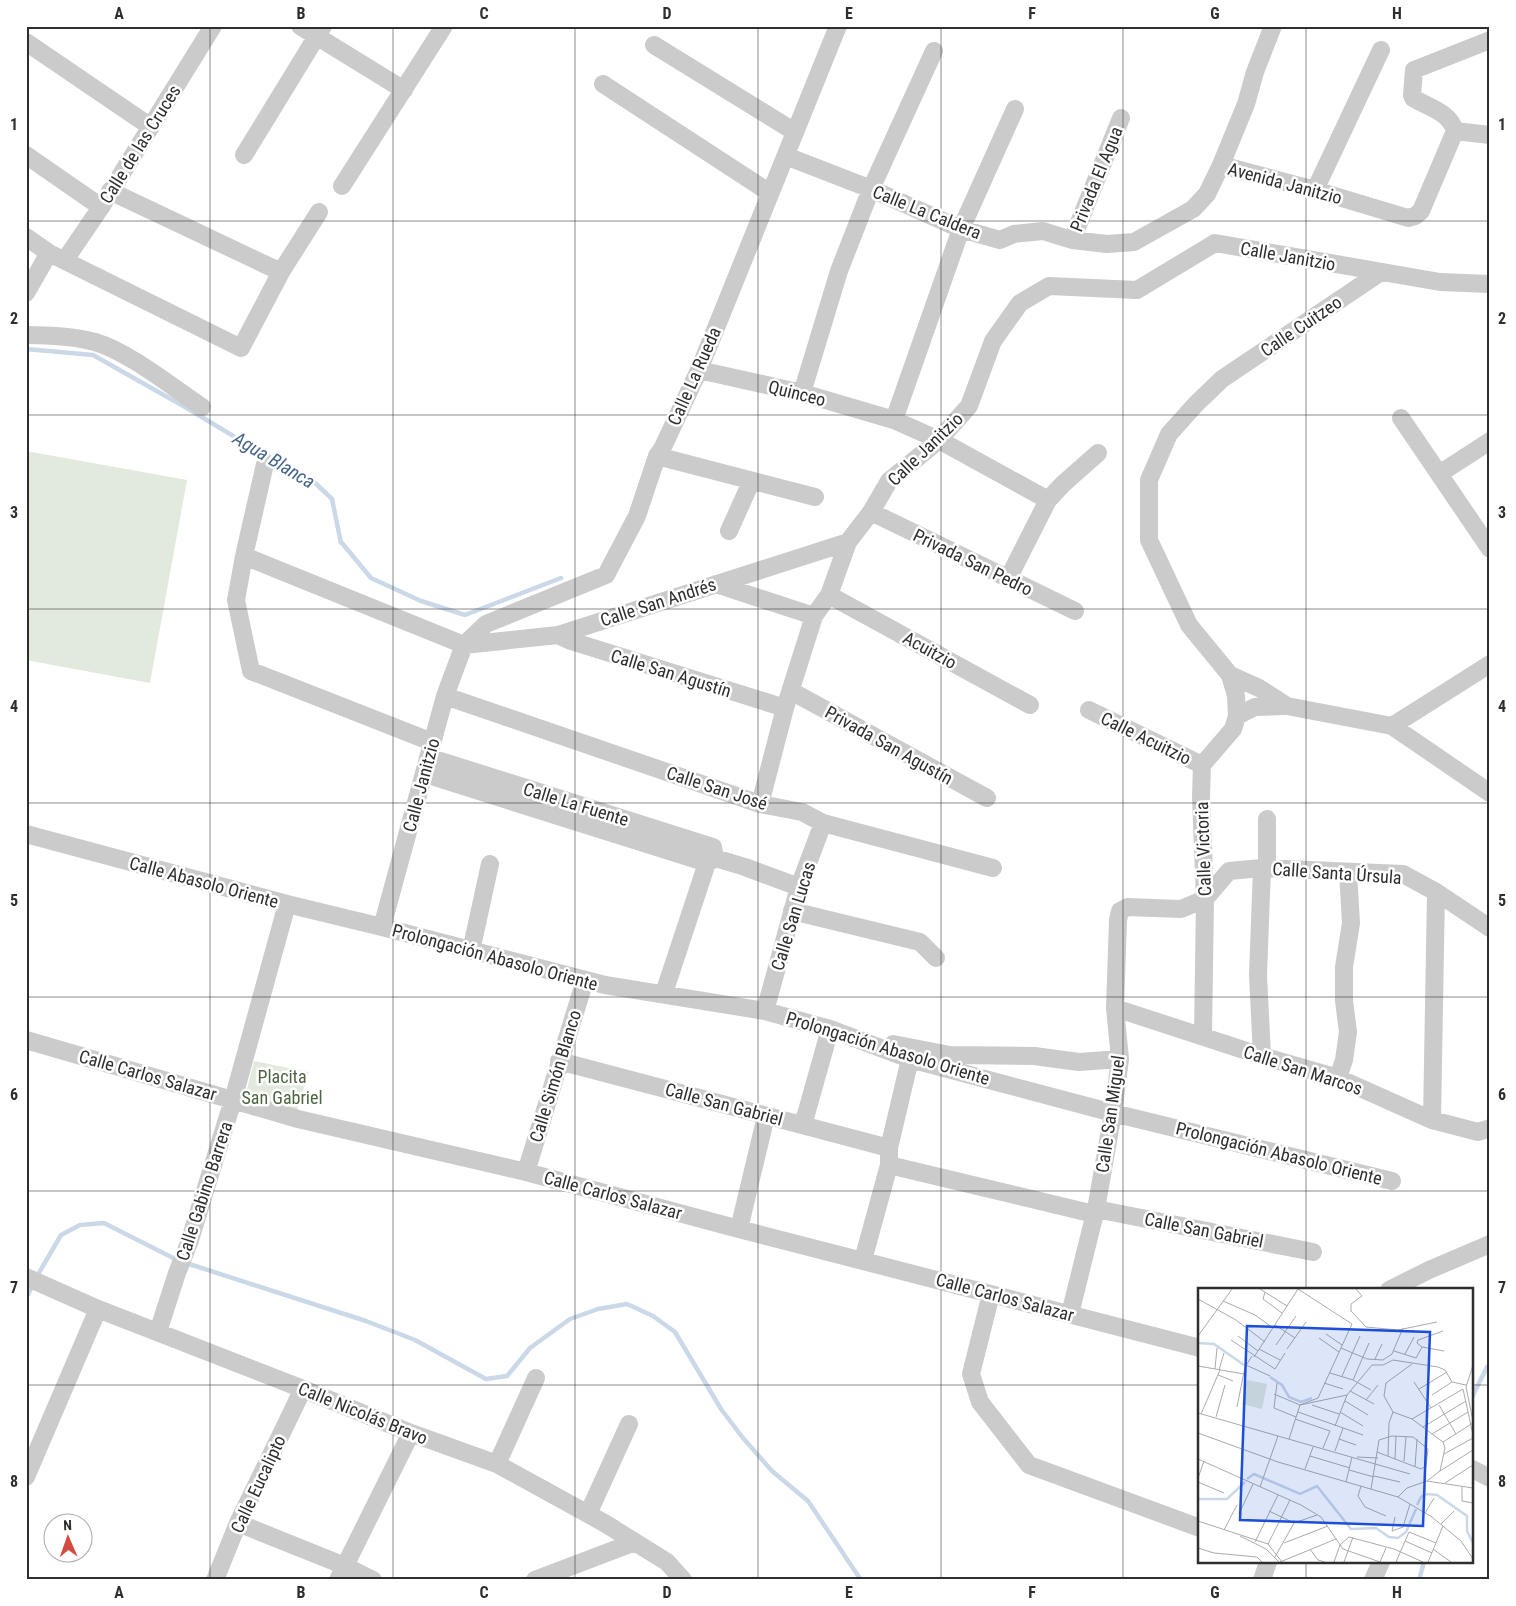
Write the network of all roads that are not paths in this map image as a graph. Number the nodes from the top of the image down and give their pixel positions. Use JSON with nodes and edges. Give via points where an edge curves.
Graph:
{"nodes":[{"id":1,"x":213,"y":26,"type":"edge"},
{"id":2,"x":300,"y":26,"type":"edge"},
{"id":3,"x":444,"y":26,"type":"edge"},
{"id":4,"x":838,"y":26,"type":"edge"},
{"id":5,"x":1272,"y":26,"type":"edge"},
{"id":6,"x":320,"y":31,"type":"edge"},
{"id":7,"x":1490,"y":40,"type":"edge"},
{"id":8,"x":26,"y":42,"type":"edge"},
{"id":9,"x":654,"y":45,"type":"dead end"},
{"id":10,"x":1381,"y":50,"type":"dead end"},
{"id":11,"x":934,"y":51,"type":"dead end"},
{"id":12,"x":603,"y":84,"type":"dead end"},
{"id":13,"x":404,"y":90,"type":"junction"},
{"id":14,"x":1015,"y":110,"type":"dead end"},
{"id":15,"x":1121,"y":118,"type":"dead end"},
{"id":16,"x":151,"y":127,"type":"junction"},
{"id":17,"x":1455,"y":131,"type":"junction"},
{"id":18,"x":795,"y":132,"type":"junction"},
{"id":19,"x":1490,"y":135,"type":"edge"},
{"id":20,"x":26,"y":155,"type":"edge"},
{"id":21,"x":244,"y":155,"type":"dead end"},
{"id":22,"x":786,"y":156,"type":"junction"},
{"id":23,"x":1221,"y":165,"type":"junction"},
{"id":24,"x":342,"y":186,"type":"dead end"},
{"id":25,"x":871,"y":189,"type":"junction"},
{"id":26,"x":1315,"y":190,"type":"junction"},
{"id":27,"x":110,"y":191,"type":"junction"},
{"id":28,"x":770,"y":193,"type":"junction"},
{"id":29,"x":101,"y":207,"type":"junction"},
{"id":30,"x":320,"y":212,"type":"dead end"},
{"id":31,"x":961,"y":229,"type":"junction"},
{"id":32,"x":26,"y":237,"type":"edge"},
{"id":33,"x":1072,"y":240,"type":"junction"},
{"id":34,"x":49,"y":253,"type":"junction"},
{"id":35,"x":65,"y":260,"type":"junction"},
{"id":36,"x":281,"y":272,"type":"junction"},
{"id":37,"x":1380,"y":272,"type":"junction"},
{"id":38,"x":1490,"y":284,"type":"edge"},
{"id":39,"x":26,"y":294,"type":"edge"},
{"id":40,"x":26,"y":335,"type":"edge"},
{"id":41,"x":699,"y":370,"type":"junction"},
{"id":42,"x":802,"y":393,"type":"junction"},
{"id":43,"x":202,"y":407,"type":"dead end"},
{"id":44,"x":1401,"y":418,"type":"dead end"},
{"id":45,"x":894,"y":420,"type":"junction"},
{"id":46,"x":939,"y":440,"type":"junction"},
{"id":47,"x":1490,"y":441,"type":"edge"},
{"id":48,"x":1098,"y":453,"type":"dead end"},
{"id":49,"x":657,"y":456,"type":"junction"},
{"id":50,"x":265,"y":464,"type":"dead end"},
{"id":51,"x":1439,"y":474,"type":"junction"},
{"id":52,"x":751,"y":482,"type":"junction"},
{"id":53,"x":815,"y":497,"type":"dead end"},
{"id":54,"x":1048,"y":500,"type":"junction"},
{"id":55,"x":870,"y":512,"type":"junction"},
{"id":56,"x":729,"y":531,"type":"dead end"},
{"id":57,"x":848,"y":542,"type":"junction"},
{"id":58,"x":1490,"y":549,"type":"edge"},
{"id":59,"x":244,"y":556,"type":"junction"},
{"id":60,"x":1008,"y":579,"type":"junction"},
{"id":61,"x":716,"y":584,"type":"junction"},
{"id":62,"x":829,"y":595,"type":"junction"},
{"id":63,"x":1075,"y":612,"type":"dead end"},
{"id":64,"x":814,"y":616,"type":"junction"},
{"id":65,"x":558,"y":635,"type":"junction"},
{"id":66,"x":464,"y":645,"type":"junction"},
{"id":67,"x":1490,"y":664,"type":"edge"},
{"id":68,"x":1230,"y":675,"type":"junction"},
{"id":69,"x":791,"y":691,"type":"junction"},
{"id":70,"x":445,"y":696,"type":"junction"},
{"id":71,"x":1030,"y":705,"type":"dead end"},
{"id":72,"x":1287,"y":706,"type":"junction"},
{"id":73,"x":786,"y":708,"type":"junction"},
{"id":74,"x":1089,"y":710,"type":"dead end"},
{"id":75,"x":1237,"y":716,"type":"junction"},
{"id":76,"x":1392,"y":726,"type":"junction"},
{"id":77,"x":428,"y":758,"type":"junction"},
{"id":78,"x":1202,"y":765,"type":"junction"},
{"id":79,"x":1488,"y":790,"type":"edge"},
{"id":80,"x":987,"y":798,"type":"dead end"},
{"id":81,"x":760,"y":804,"type":"junction"},
{"id":82,"x":1267,"y":819,"type":"dead end"},
{"id":83,"x":823,"y":823,"type":"junction"},
{"id":84,"x":26,"y":834,"type":"edge"},
{"id":85,"x":711,"y":861,"type":"junction"},
{"id":86,"x":490,"y":864,"type":"dead end"},
{"id":87,"x":993,"y":868,"type":"dead end"},
{"id":88,"x":1265,"y":868,"type":"junction"},
{"id":89,"x":1348,"y":872,"type":"junction"},
{"id":90,"x":799,"y":886,"type":"junction"},
{"id":91,"x":1436,"y":892,"type":"junction"},
{"id":92,"x":1205,"y":898,"type":"junction"},
{"id":93,"x":287,"y":904,"type":"junction"},
{"id":94,"x":792,"y":911,"type":"junction"},
{"id":95,"x":382,"y":927,"type":"junction"},
{"id":96,"x":1490,"y":928,"type":"edge"},
{"id":97,"x":471,"y":951,"type":"junction"},
{"id":98,"x":936,"y":958,"type":"dead end"},
{"id":99,"x":584,"y":980,"type":"junction"},
{"id":100,"x":664,"y":994,"type":"junction"},
{"id":101,"x":1115,"y":1008,"type":"junction"},
{"id":102,"x":765,"y":1011,"type":"junction"},
{"id":103,"x":830,"y":1029,"type":"junction"},
{"id":104,"x":1203,"y":1036,"type":"junction"},
{"id":105,"x":850,"y":1037,"type":"junction"},
{"id":106,"x":26,"y":1040,"type":"edge"},
{"id":107,"x":1262,"y":1056,"type":"junction"},
{"id":108,"x":910,"y":1059,"type":"junction"},
{"id":109,"x":1120,"y":1059,"type":"junction"},
{"id":110,"x":559,"y":1061,"type":"junction"},
{"id":111,"x":1338,"y":1078,"type":"junction"},
{"id":112,"x":233,"y":1100,"type":"junction"},
{"id":113,"x":1114,"y":1113,"type":"junction"},
{"id":114,"x":766,"y":1116,"type":"junction"},
{"id":115,"x":1432,"y":1120,"type":"junction"},
{"id":116,"x":803,"y":1125,"type":"junction"},
{"id":117,"x":1490,"y":1128,"type":"edge"},
{"id":118,"x":889,"y":1157,"type":"junction"},
{"id":119,"x":526,"y":1172,"type":"junction"},
{"id":120,"x":1392,"y":1181,"type":"dead end"},
{"id":121,"x":1095,"y":1211,"type":"junction"},
{"id":122,"x":740,"y":1229,"type":"junction"},
{"id":123,"x":1490,"y":1244,"type":"edge"},
{"id":124,"x":1313,"y":1252,"type":"dead end"},
{"id":125,"x":862,"y":1260,"type":"junction"},
{"id":126,"x":26,"y":1276,"type":"edge"},
{"id":127,"x":1393,"y":1288,"type":"edge"},
{"id":128,"x":991,"y":1294,"type":"junction"},
{"id":129,"x":98,"y":1309,"type":"junction"},
{"id":130,"x":1070,"y":1314,"type":"junction"},
{"id":131,"x":158,"y":1332,"type":"junction"},
{"id":132,"x":1198,"y":1347,"type":"edge"},
{"id":133,"x":536,"y":1378,"type":"dead end"},
{"id":134,"x":303,"y":1389,"type":"junction"},
{"id":135,"x":629,"y":1424,"type":"dead end"},
{"id":136,"x":411,"y":1433,"type":"junction"},
{"id":137,"x":497,"y":1464,"type":"junction"},
{"id":138,"x":26,"y":1476,"type":"edge"},
{"id":139,"x":588,"y":1514,"type":"junction"},
{"id":140,"x":238,"y":1523,"type":"junction"},
{"id":141,"x":1198,"y":1527,"type":"edge"},
{"id":142,"x":635,"y":1542,"type":"junction"},
{"id":143,"x":1267,"y":1564,"type":"edge"},
{"id":144,"x":1380,"y":1564,"type":"edge"},
{"id":145,"x":342,"y":1573,"type":"edge"},
{"id":146,"x":215,"y":1580,"type":"edge"},
{"id":147,"x":373,"y":1580,"type":"edge"},
{"id":148,"x":535,"y":1580,"type":"edge"},
{"id":149,"x":683,"y":1580,"type":"edge"},
{"id":150,"x":1262,"y":1580,"type":"edge"},
{"id":151,"x":1373,"y":1580,"type":"edge"}],
"edges":[{"from":1,"to":16,"type":"street","name":"Calle de las Cruces"},
{"from":2,"to":6,"type":"street"},
{"from":3,"to":13,"type":"street"},
{"from":4,"to":18,"type":"street","name":"Calle La Rueda"},
{"from":5,"to":23,"type":"street"},
{"from":6,"to":13,"type":"street"},
{"from":6,"to":21,"type":"street"},
{"from":7,"to":17,"type":"street","via":[[1414,70],[1413,98],[1448,117]]},
{"from":8,"to":16,"type":"street"},
{"from":9,"to":18,"type":"street"},
{"from":10,"to":26,"type":"street"},
{"from":11,"to":25,"type":"street"},
{"from":12,"to":28,"type":"street"},
{"from":13,"to":24,"type":"street"},
{"from":14,"to":31,"type":"street"},
{"from":15,"to":33,"type":"street","name":"Privada El Agua"},
{"from":16,"to":27,"type":"street","name":"Calle de las Cruces"},
{"from":17,"to":19,"type":"street"},
{"from":17,"to":26,"type":"street","name":"Avenida Janitzio","via":[[1421,211],[1415,216],[1408,218]]},
{"from":18,"to":22,"type":"street","name":"Calle La Rueda"},
{"from":20,"to":29,"type":"street"},
{"from":22,"to":25,"type":"street","name":"Calle La Caldera"},
{"from":22,"to":28,"type":"street","name":"Calle La Rueda"},
{"from":23,"to":26,"type":"street","name":"Avenida Janitzio"},
{"from":23,"to":33,"type":"street","name":"Avenida Janitzio","via":[[1207,194],[1193,209],[1134,242],[1107,244]]},
{"from":25,"to":31,"type":"street","name":"Calle La Caldera"},
{"from":25,"to":42,"type":"street","via":[[839,271]]},
{"from":27,"to":29,"type":"street","name":"Calle de las Cruces"},
{"from":27,"to":36,"type":"street"},
{"from":28,"to":41,"type":"street","name":"Calle La Rueda"},
{"from":29,"to":35,"type":"street","name":"Calle de las Cruces"},
{"from":30,"to":36,"type":"street"},
{"from":31,"to":33,"type":"street","name":"Calle La Caldera","via":[[1000,240],[1014,234],[1043,231]]},
{"from":31,"to":45,"type":"street"},
{"from":32,"to":34,"type":"street"},
{"from":34,"to":35,"type":"street"},
{"from":34,"to":39,"type":"street"},
{"from":35,"to":36,"type":"street","via":[[241,348]]},
{"from":37,"to":38,"type":"street","name":"Calle Janitzio","via":[[1440,282]]},
{"from":37,"to":46,"type":"street","name":"Calle Janitzio","via":[[1215,243],[1138,290],[1049,286],[1020,303],[993,341],[969,406]]},
{"from":37,"to":68,"type":"street","name":"Calle Cuitzeo","via":[[1222,380],[1169,434],[1149,480],[1149,540],[1190,625]]},
{"from":40,"to":43,"type":"street","via":[[65,336],[96,342],[126,356]]},
{"from":41,"to":42,"type":"street","name":"Quinceo"},
{"from":41,"to":49,"type":"street","name":"Calle La Rueda"},
{"from":42,"to":45,"type":"street","name":"Quinceo"},
{"from":44,"to":51,"type":"street"},
{"from":45,"to":46,"type":"street","name":"Quinceo"},
{"from":46,"to":54,"type":"street","name":"Quinceo"},
{"from":46,"to":55,"type":"street","name":"Calle Janitzio","via":[[889,481]]},
{"from":47,"to":51,"type":"street"},
{"from":48,"to":54,"type":"street"},
{"from":49,"to":52,"type":"street"},
{"from":49,"to":66,"type":"street","name":"Calle La Rueda","via":[[637,516],[606,576],[486,624]]},
{"from":50,"to":59,"type":"street"},
{"from":51,"to":58,"type":"street"},
{"from":52,"to":53,"type":"street"},
{"from":52,"to":56,"type":"street"},
{"from":54,"to":60,"type":"street"},
{"from":55,"to":57,"type":"street","name":"Calle Janitzio"},
{"from":55,"to":60,"type":"street","name":"Privada San Pedro"},
{"from":57,"to":61,"type":"street","name":"Calle San Andrés"},
{"from":57,"to":62,"type":"street","name":"Calle Janitzio"},
{"from":59,"to":66,"type":"street"},
{"from":59,"to":77,"type":"street","name":"Calle La Fuente","via":[[236,600],[251,671]]},
{"from":60,"to":63,"type":"street","name":"Privada San Pedro"},
{"from":61,"to":64,"type":"street"},
{"from":61,"to":65,"type":"street","name":"Calle San Andrés"},
{"from":62,"to":64,"type":"street","name":"Calle Janitzio"},
{"from":62,"to":71,"type":"street","name":"Acuitzio"},
{"from":64,"to":69,"type":"street","name":"Calle Janitzio"},
{"from":65,"to":66,"type":"street","name":"Calle San Andrés"},
{"from":65,"to":73,"type":"street","name":"Calle San Agustín"},
{"from":66,"to":70,"type":"street","name":"Calle Janitzio"},
{"from":67,"to":76,"type":"street"},
{"from":68,"to":72,"type":"street"},
{"from":68,"to":75,"type":"street"},
{"from":69,"to":73,"type":"street","name":"Calle Janitzio"},
{"from":69,"to":80,"type":"street","name":"Privada San Agustín"},
{"from":70,"to":77,"type":"street","name":"Calle Janitzio"},
{"from":70,"to":81,"type":"street","name":"Calle San José"},
{"from":72,"to":75,"type":"street","via":[[1255,707]]},
{"from":72,"to":76,"type":"street"},
{"from":73,"to":81,"type":"street","name":"Calle Janitzio"},
{"from":74,"to":78,"type":"street","name":"Calle Acuitzio"},
{"from":75,"to":78,"type":"street","via":[[1233,729]]},
{"from":76,"to":79,"type":"street"},
{"from":77,"to":85,"type":"street","name":"Calle La Fuente"},
{"from":77,"to":95,"type":"street","name":"Calle Janitzio"},
{"from":78,"to":92,"type":"street","name":"Calle Victoria"},
{"from":81,"to":83,"type":"street","name":"Calle San José","via":[[802,812]]},
{"from":82,"to":88,"type":"street"},
{"from":83,"to":87,"type":"street","name":"Calle San José"},
{"from":83,"to":90,"type":"street","name":"Calle San Lucas"},
{"from":84,"to":93,"type":"street","name":"Calle Abasolo Oriente"},
{"from":85,"to":90,"type":"street","name":"Calle La Fuente","via":[[745,867]]},
{"from":85,"to":100,"type":"street"},
{"from":86,"to":97,"type":"street"},
{"from":88,"to":89,"type":"street","name":"Calle Santa Úrsula"},
{"from":88,"to":92,"type":"street","name":"Calle Santa Úrsula","via":[[1229,871]]},
{"from":88,"to":107,"type":"street","via":[[1258,975]]},
{"from":89,"to":91,"type":"street","name":"Calle Santa Úrsula","via":[[1403,874]]},
{"from":89,"to":111,"type":"street","via":[[1351,923],[1344,967],[1348,1032]]},
{"from":90,"to":94,"type":"street","name":"Calle San Lucas"},
{"from":91,"to":96,"type":"street","name":"Calle Santa Úrsula"},
{"from":91,"to":115,"type":"street"},
{"from":92,"to":101,"type":"street","name":"Calle San Miguel","via":[[1181,909],[1128,906],[1120,911]]},
{"from":92,"to":104,"type":"street","name":"Calle Victoria"},
{"from":93,"to":95,"type":"street","name":"Calle Abasolo Oriente"},
{"from":93,"to":112,"type":"street","name":"Calle Gabino Barrera"},
{"from":94,"to":98,"type":"street","via":[[920,942]]},
{"from":94,"to":102,"type":"street","name":"Calle San Lucas"},
{"from":95,"to":97,"type":"street","name":"Prolongación Abasolo Oriente"},
{"from":97,"to":99,"type":"street","name":"Prolongación Abasolo Oriente"},
{"from":99,"to":100,"type":"street","name":"Prolongación Abasolo Oriente"},
{"from":99,"to":110,"type":"street","name":"Calle Simón Blanco"},
{"from":100,"to":102,"type":"street","name":"Prolongación Abasolo Oriente"},
{"from":101,"to":104,"type":"street","name":"Calle San Marcos"},
{"from":101,"to":109,"type":"street","name":"Calle San Miguel"},
{"from":102,"to":103,"type":"street","name":"Prolongación Abasolo Oriente"},
{"from":103,"to":105,"type":"street","name":"Prolongación Abasolo Oriente"},
{"from":103,"to":116,"type":"street"},
{"from":104,"to":107,"type":"street","name":"Calle San Marcos"},
{"from":105,"to":108,"type":"street","name":"Prolongación Abasolo Oriente"},
{"from":105,"to":109,"type":"street","via":[[950,1055],[1034,1056],[1079,1062]]},
{"from":106,"to":112,"type":"street","name":"Calle Carlos Salazar"},
{"from":107,"to":111,"type":"street","name":"Calle San Marcos"},
{"from":108,"to":113,"type":"street","name":"Prolongación Abasolo Oriente"},
{"from":108,"to":118,"type":"street"},
{"from":109,"to":113,"type":"street","name":"Calle San Miguel"},
{"from":110,"to":114,"type":"street","name":"Calle San Gabriel"},
{"from":110,"to":119,"type":"street","name":"Calle Simón Blanco"},
{"from":111,"to":115,"type":"street","name":"Calle San Marcos"},
{"from":112,"to":119,"type":"street","name":"Calle Carlos Salazar","via":[[298,1119]]},
{"from":112,"to":131,"type":"street","name":"Calle Gabino Barrera"},
{"from":113,"to":120,"type":"street","name":"Prolongación Abasolo Oriente"},
{"from":113,"to":121,"type":"street","name":"Calle San Miguel"},
{"from":114,"to":116,"type":"street","name":"Calle San Gabriel"},
{"from":114,"to":122,"type":"street"},
{"from":115,"to":117,"type":"street","name":"Calle San Marcos","via":[[1478,1132]]},
{"from":116,"to":118,"type":"street","name":"Calle San Gabriel"},
{"from":118,"to":121,"type":"street","name":"Calle San Gabriel"},
{"from":118,"to":125,"type":"street"},
{"from":119,"to":122,"type":"street","name":"Calle Carlos Salazar"},
{"from":121,"to":124,"type":"street","name":"Calle San Gabriel"},
{"from":121,"to":130,"type":"street","name":"Calle San Miguel"},
{"from":122,"to":125,"type":"street","name":"Calle Carlos Salazar"},
{"from":123,"to":127,"type":"street"},
{"from":125,"to":128,"type":"street","name":"Calle Carlos Salazar"},
{"from":126,"to":129,"type":"street","name":"Calle Nicolás Bravo"},
{"from":128,"to":130,"type":"street","name":"Calle Carlos Salazar"},
{"from":128,"to":141,"type":"street","via":[[971,1374],[980,1402],[1029,1465]]},
{"from":129,"to":131,"type":"street","name":"Calle Nicolás Bravo"},
{"from":129,"to":138,"type":"street"},
{"from":130,"to":132,"type":"street","name":"Calle Carlos Salazar"},
{"from":131,"to":134,"type":"street","name":"Calle Nicolás Bravo"},
{"from":133,"to":137,"type":"street"},
{"from":134,"to":136,"type":"street","name":"Calle Nicolás Bravo"},
{"from":134,"to":140,"type":"street","name":"Calle Eucalipto"},
{"from":135,"to":139,"type":"street"},
{"from":136,"to":137,"type":"street","name":"Calle Nicolás Bravo"},
{"from":136,"to":145,"type":"street"},
{"from":137,"to":139,"type":"street","name":"Calle Nicolás Bravo"},
{"from":139,"to":142,"type":"street","name":"Calle Nicolás Bravo"},
{"from":140,"to":145,"type":"street"},
{"from":140,"to":146,"type":"street","name":"Calle Eucalipto"},
{"from":142,"to":148,"type":"street"},
{"from":142,"to":149,"type":"street","name":"Calle Nicolás Bravo","via":[[667,1562]]},
{"from":143,"to":150,"type":"street"},
{"from":144,"to":151,"type":"street"},
{"from":145,"to":147,"type":"street"}]}
